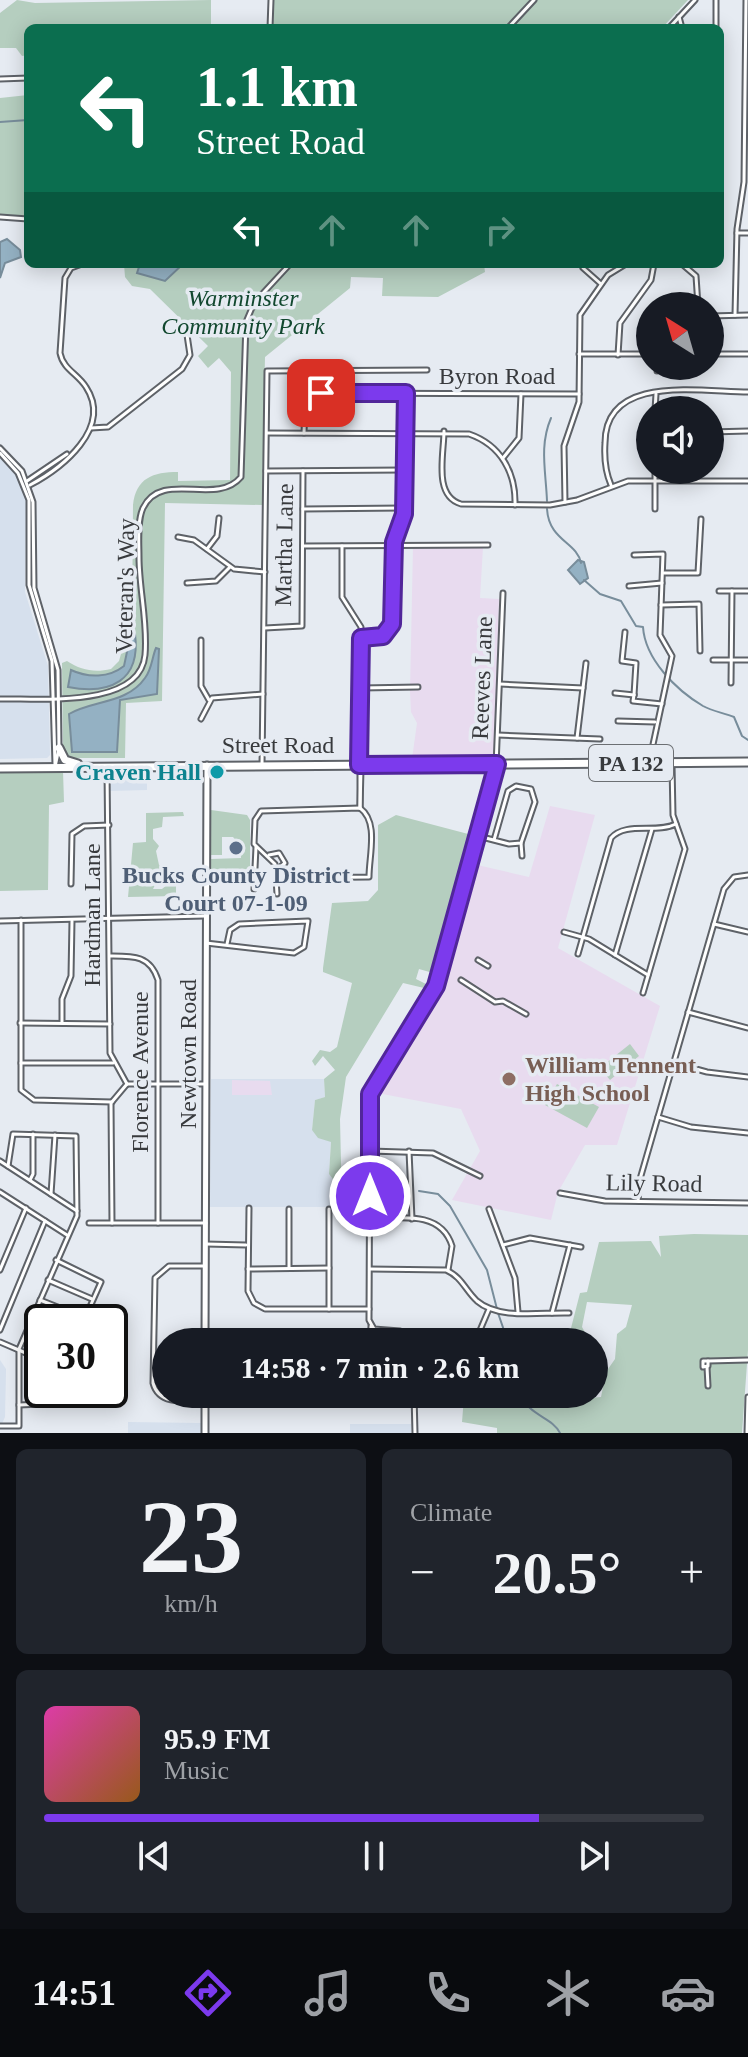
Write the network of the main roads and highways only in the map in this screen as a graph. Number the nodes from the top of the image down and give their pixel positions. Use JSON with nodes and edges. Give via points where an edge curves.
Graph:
{"nodes":[{"id":1,"x":59,"y":748,"type":"road end"},
{"id":2,"x":748,"y":762,"type":"edge"},
{"id":3,"x":88,"y":767,"type":"junction"},
{"id":4,"x":0,"y":768,"type":"edge"}],
"edges":[{"from":1,"to":3,"type":"main road","via":[[65,760]]},
{"from":2,"to":3,"type":"main road","name":"Street Road","number":"PA 132"},
{"from":3,"to":4,"type":"main road","name":"Street Road","number":"PA 132"}]}
